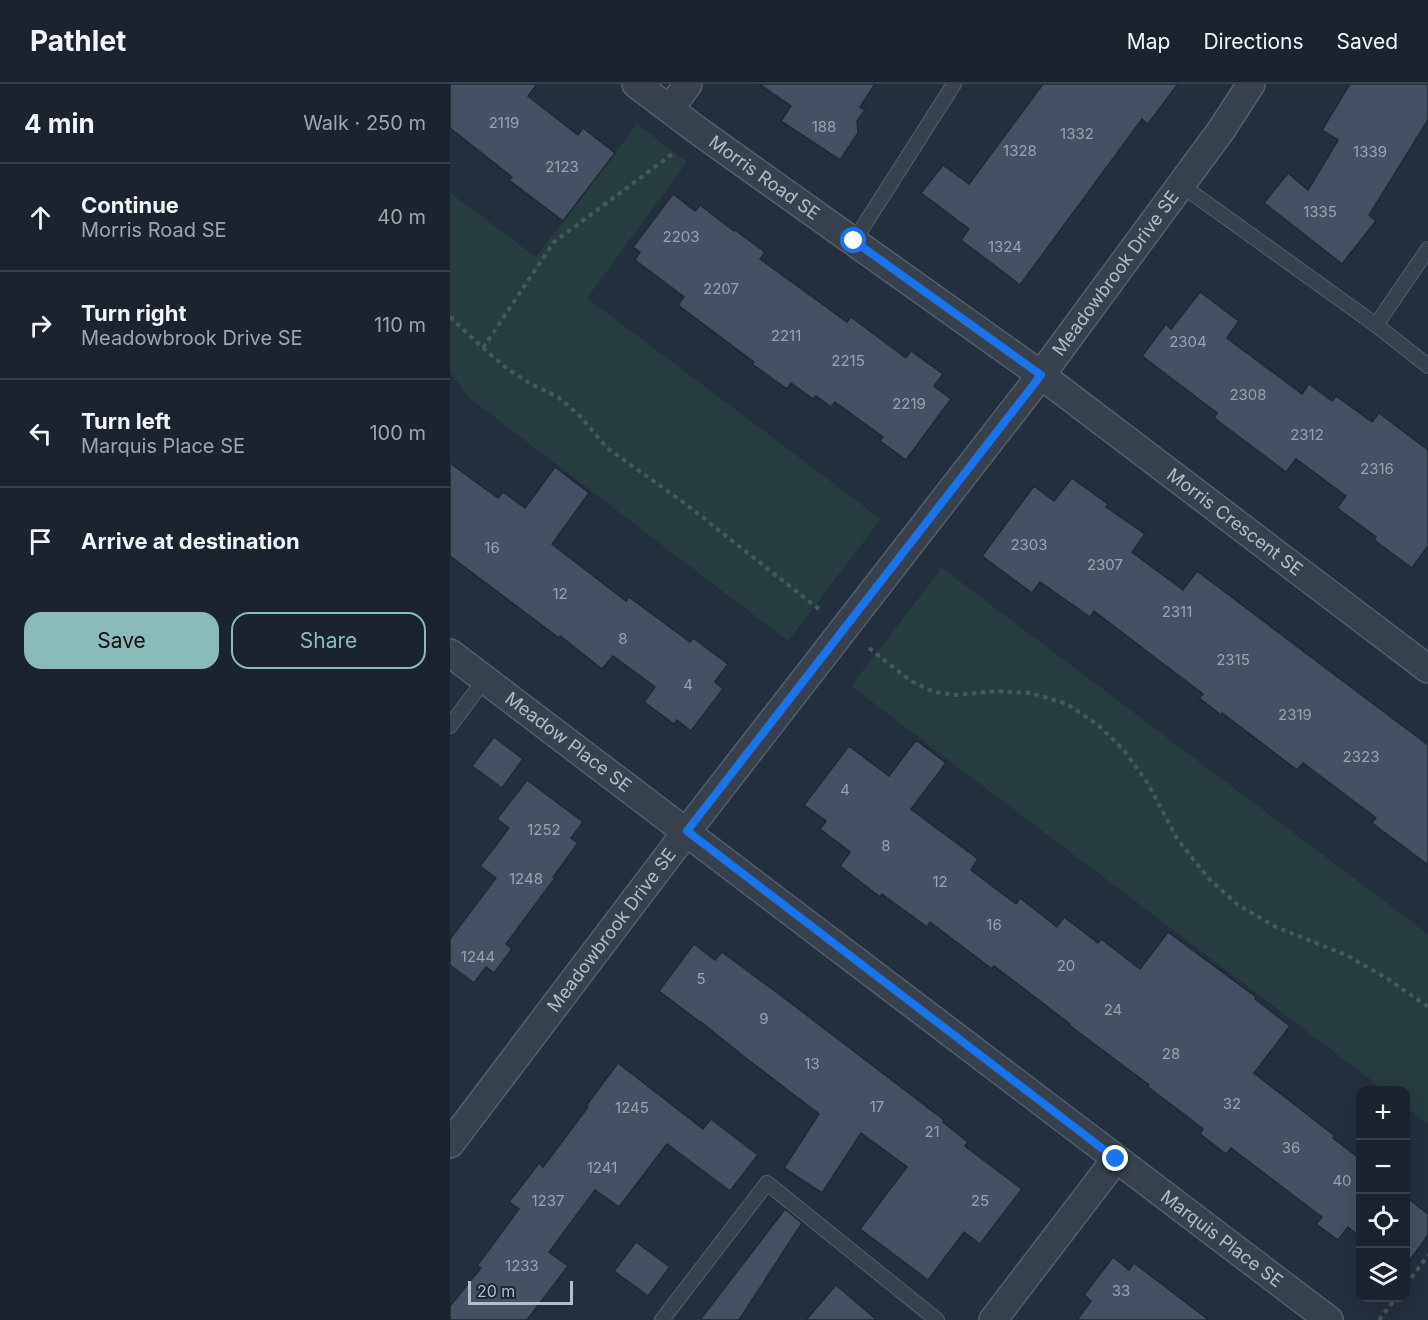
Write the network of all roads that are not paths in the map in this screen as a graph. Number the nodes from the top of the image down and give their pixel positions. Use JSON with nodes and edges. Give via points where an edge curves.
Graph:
{"nodes":[{"id":1,"x":636,"y":84,"type":"edge"},
{"id":2,"x":688,"y":84,"type":"edge"},
{"id":3,"x":954,"y":84,"type":"edge"},
{"id":4,"x":1251,"y":84,"type":"edge"},
{"id":5,"x":670,"y":110,"type":"junction"},
{"id":6,"x":1181,"y":185,"type":"junction"},
{"id":7,"x":854,"y":241,"type":"junction"},
{"id":8,"x":1428,"y":249,"type":"edge"},
{"id":9,"x":1376,"y":325,"type":"junction"},
{"id":10,"x":1428,"y":366,"type":"edge"},
{"id":11,"x":1041,"y":375,"type":"junction"},
{"id":12,"x":450,"y":653,"type":"edge"},
{"id":13,"x":1425,"y":662,"type":"edge"},
{"id":14,"x":485,"y":679,"type":"junction"},
{"id":15,"x":450,"y":726,"type":"edge"},
{"id":16,"x":687,"y":831,"type":"junction"},
{"id":17,"x":450,"y":1144,"type":"edge"},
{"id":18,"x":1116,"y":1159,"type":"junction"},
{"id":19,"x":662,"y":1320,"type":"edge"},
{"id":20,"x":937,"y":1320,"type":"edge"},
{"id":21,"x":993,"y":1320,"type":"edge"},
{"id":22,"x":1329,"y":1320,"type":"edge"}],
"edges":[{"from":1,"to":5,"type":"street","name":"Morris Road SE"},
{"from":2,"to":5,"type":"street"},
{"from":3,"to":7,"type":"lane"},
{"from":4,"to":6,"type":"street","name":"Meadowbrook Drive SE"},
{"from":5,"to":7,"type":"street","name":"Morris Road SE"},
{"from":6,"to":9,"type":"lane"},
{"from":6,"to":11,"type":"street","name":"Meadowbrook Drive SE"},
{"from":7,"to":11,"type":"street","name":"Morris Road SE"},
{"from":8,"to":9,"type":"lane"},
{"from":9,"to":10,"type":"lane"},
{"from":11,"to":13,"type":"street","name":"Morris Crescent SE"},
{"from":11,"to":16,"type":"street","name":"Meadowbrook Drive SE"},
{"from":12,"to":14,"type":"street","name":"Meadow Place SE"},
{"from":14,"to":15,"type":"lane"},
{"from":14,"to":16,"type":"street","name":"Meadow Place SE"},
{"from":16,"to":17,"type":"street","name":"Meadowbrook Drive SE"},
{"from":16,"to":18,"type":"street","name":"Marquis Place SE"},
{"from":18,"to":21,"type":"street"},
{"from":18,"to":22,"type":"street","name":"Marquis Place SE"},
{"from":19,"to":20,"type":"lane","via":[[767,1183]]}]}
